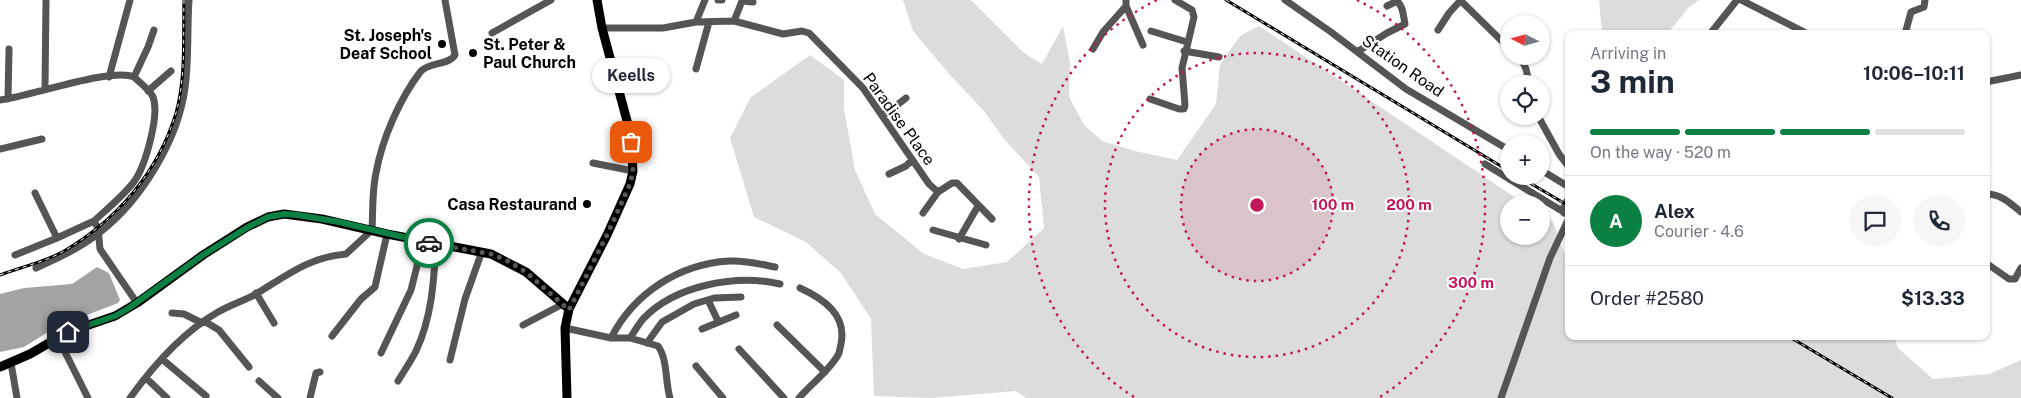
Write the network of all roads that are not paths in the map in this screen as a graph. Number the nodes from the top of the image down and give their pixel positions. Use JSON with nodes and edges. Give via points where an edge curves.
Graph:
{"nodes":[{"id":1,"x":46,"y":0,"type":"edge"},
{"id":2,"x":130,"y":0,"type":"edge"},
{"id":3,"x":189,"y":0,"type":"edge"},
{"id":4,"x":445,"y":0,"type":"edge"},
{"id":5,"x":551,"y":0,"type":"edge"},
{"id":6,"x":597,"y":0,"type":"edge"},
{"id":7,"x":704,"y":0,"type":"edge"},
{"id":8,"x":718,"y":0,"type":"edge"},
{"id":9,"x":722,"y":0,"type":"edge"},
{"id":10,"x":1176,"y":0,"type":"edge"},
{"id":11,"x":1285,"y":0,"type":"edge"},
{"id":12,"x":1737,"y":0,"type":"edge"},
{"id":13,"x":1741,"y":0,"type":"edge"},
{"id":14,"x":1925,"y":0,"type":"edge"},
{"id":15,"x":1460,"y":1,"type":"edge"},
{"id":16,"x":753,"y":2,"type":"dead end"},
{"id":17,"x":1126,"y":3,"type":"edge"},
{"id":18,"x":1387,"y":6,"type":"dead end"},
{"id":19,"x":734,"y":21,"type":"junction"},
{"id":20,"x":696,"y":22,"type":"junction"},
{"id":21,"x":709,"y":22,"type":"junction"},
{"id":22,"x":602,"y":28,"type":"junction"},
{"id":23,"x":154,"y":30,"type":"dead end"},
{"id":24,"x":1438,"y":30,"type":"dead end"},
{"id":25,"x":1713,"y":30,"type":"edge"},
{"id":26,"x":1800,"y":30,"type":"edge"},
{"id":27,"x":1906,"y":30,"type":"edge"},
{"id":28,"x":1150,"y":31,"type":"dead end"},
{"id":29,"x":492,"y":33,"type":"dead end"},
{"id":30,"x":1500,"y":39,"type":"edge"},
{"id":31,"x":1187,"y":42,"type":"junction"},
{"id":32,"x":1143,"y":45,"type":"dead end"},
{"id":33,"x":9,"y":49,"type":"dead end"},
{"id":34,"x":1092,"y":49,"type":"dead end"},
{"id":35,"x":1184,"y":51,"type":"junction"},
{"id":36,"x":1357,"y":52,"type":"junction"},
{"id":37,"x":1218,"y":57,"type":"dead end"},
{"id":38,"x":696,"y":69,"type":"dead end"},
{"id":39,"x":171,"y":71,"type":"dead end"},
{"id":40,"x":2021,"y":76,"type":"edge"},
{"id":41,"x":109,"y":77,"type":"junction"},
{"id":42,"x":134,"y":78,"type":"junction"},
{"id":43,"x":1990,"y":81,"type":"edge"},
{"id":44,"x":45,"y":89,"type":"junction"},
{"id":45,"x":148,"y":91,"type":"junction"},
{"id":46,"x":906,"y":98,"type":"dead end"},
{"id":47,"x":4,"y":99,"type":"edge"},
{"id":48,"x":1150,"y":99,"type":"dead end"},
{"id":49,"x":883,"y":116,"type":"junction"},
{"id":50,"x":1543,"y":125,"type":"edge"},
{"id":51,"x":42,"y":139,"type":"dead end"},
{"id":52,"x":1500,"y":145,"type":"edge"},
{"id":53,"x":0,"y":149,"type":"edge"},
{"id":54,"x":912,"y":160,"type":"junction"},
{"id":55,"x":1565,"y":162,"type":"edge"},
{"id":56,"x":593,"y":163,"type":"dead end"},
{"id":57,"x":1486,"y":164,"type":"dead end"},
{"id":58,"x":633,"y":171,"type":"junction"},
{"id":59,"x":888,"y":174,"type":"dead end"},
{"id":60,"x":1550,"y":175,"type":"edge"},
{"id":61,"x":1565,"y":185,"type":"edge"},
{"id":62,"x":938,"y":192,"type":"junction"},
{"id":63,"x":35,"y":193,"type":"dead end"},
{"id":64,"x":1990,"y":194,"type":"edge"},
{"id":65,"x":1565,"y":205,"type":"edge"},
{"id":66,"x":978,"y":206,"type":"junction"},
{"id":67,"x":1562,"y":211,"type":"junction"},
{"id":68,"x":2021,"y":212,"type":"edge"},
{"id":69,"x":924,"y":213,"type":"dead end"},
{"id":70,"x":1565,"y":214,"type":"edge"},
{"id":71,"x":992,"y":219,"type":"dead end"},
{"id":72,"x":94,"y":221,"type":"junction"},
{"id":73,"x":1565,"y":226,"type":"edge"},
{"id":74,"x":372,"y":230,"type":"junction"},
{"id":75,"x":933,"y":230,"type":"dead end"},
{"id":76,"x":98,"y":234,"type":"junction"},
{"id":77,"x":387,"y":234,"type":"junction"},
{"id":78,"x":57,"y":238,"type":"junction"},
{"id":79,"x":959,"y":239,"type":"junction"},
{"id":80,"x":420,"y":241,"type":"junction"},
{"id":81,"x":436,"y":244,"type":"junction"},
{"id":82,"x":986,"y":245,"type":"dead end"},
{"id":83,"x":16,"y":254,"type":"dead end"},
{"id":84,"x":481,"y":254,"type":"junction"},
{"id":85,"x":1990,"y":266,"type":"edge"},
{"id":86,"x":775,"y":267,"type":"dead end"},
{"id":87,"x":36,"y":268,"type":"dead end"},
{"id":88,"x":2021,"y":268,"type":"edge"},
{"id":89,"x":780,"y":284,"type":"dead end"},
{"id":90,"x":800,"y":288,"type":"dead end"},
{"id":91,"x":256,"y":294,"type":"junction"},
{"id":92,"x":741,"y":297,"type":"dead end"},
{"id":93,"x":708,"y":300,"type":"junction"},
{"id":94,"x":137,"y":303,"type":"junction"},
{"id":95,"x":566,"y":307,"type":"junction"},
{"id":96,"x":172,"y":313,"type":"dead end"},
{"id":97,"x":736,"y":315,"type":"dead end"},
{"id":98,"x":718,"y":321,"type":"junction"},
{"id":99,"x":203,"y":322,"type":"junction"},
{"id":100,"x":274,"y":323,"type":"dead end"},
{"id":101,"x":777,"y":324,"type":"dead end"},
{"id":102,"x":523,"y":325,"type":"dead end"},
{"id":103,"x":565,"y":328,"type":"junction"},
{"id":104,"x":702,"y":329,"type":"dead end"},
{"id":105,"x":332,"y":336,"type":"dead end"},
{"id":106,"x":58,"y":338,"type":"junction"},
{"id":107,"x":611,"y":338,"type":"junction"},
{"id":108,"x":630,"y":338,"type":"junction"},
{"id":109,"x":647,"y":342,"type":"junction"},
{"id":110,"x":739,"y":349,"type":"dead end"},
{"id":111,"x":381,"y":353,"type":"dead end"},
{"id":112,"x":162,"y":359,"type":"junction"},
{"id":113,"x":450,"y":360,"type":"dead end"},
{"id":114,"x":11,"y":363,"type":"junction"},
{"id":115,"x":696,"y":366,"type":"dead end"},
{"id":116,"x":0,"y":367,"type":"edge"},
{"id":117,"x":249,"y":367,"type":"dead end"},
{"id":118,"x":320,"y":372,"type":"dead end"},
{"id":119,"x":825,"y":372,"type":"junction"},
{"id":120,"x":146,"y":378,"type":"junction"},
{"id":121,"x":259,"y":381,"type":"dead end"},
{"id":122,"x":398,"y":381,"type":"dead end"},
{"id":123,"x":206,"y":396,"type":"dead end"},
{"id":124,"x":17,"y":398,"type":"edge"},
{"id":125,"x":88,"y":398,"type":"edge"},
{"id":126,"x":130,"y":398,"type":"edge"},
{"id":127,"x":167,"y":398,"type":"edge"},
{"id":128,"x":278,"y":398,"type":"edge"},
{"id":129,"x":310,"y":398,"type":"edge"},
{"id":130,"x":567,"y":398,"type":"edge"},
{"id":131,"x":670,"y":398,"type":"edge"},
{"id":132,"x":723,"y":398,"type":"edge"},
{"id":133,"x":784,"y":398,"type":"edge"},
{"id":134,"x":799,"y":398,"type":"edge"},
{"id":135,"x":1501,"y":398,"type":"edge"}],
"edges":[{"from":1,"to":44,"type":"street"},
{"from":2,"to":41,"type":"street"},
{"from":3,"to":76,"type":"street","via":[[185,87],[180,114],[144,184]]},
{"from":4,"to":74,"type":"street","via":[[455,55],[423,70],[396,112],[376,174]]},
{"from":5,"to":29,"type":"street"},
{"from":6,"to":22,"type":"main road"},
{"from":7,"to":20,"type":"street"},
{"from":8,"to":9,"type":"street"},
{"from":10,"to":31,"type":"street","via":[[1192,10],[1194,17]]},
{"from":11,"to":36,"type":"street","name":"Station Road"},
{"from":12,"to":25,"type":"street"},
{"from":13,"to":26,"type":"street"},
{"from":14,"to":27,"type":"street","via":[[1924,7],[1911,12]]},
{"from":15,"to":24,"type":"street"},
{"from":15,"to":30,"type":"street"},
{"from":16,"to":19,"type":"street","via":[[742,2]]},
{"from":17,"to":32,"type":"street"},
{"from":17,"to":34,"type":"street"},
{"from":18,"to":36,"type":"street","via":[[1399,3],[1405,24]]},
{"from":19,"to":21,"type":"street","name":"Paradise Place"},
{"from":19,"to":49,"type":"street","name":"Paradise Place","via":[[783,34],[809,33],[863,88]]},
{"from":20,"to":21,"type":"street","name":"Paradise Place"},
{"from":20,"to":22,"type":"street","name":"Paradise Place","via":[[663,28]]},
{"from":21,"to":38,"type":"street"},
{"from":22,"to":58,"type":"main road","via":[[630,132]]},
{"from":23,"to":42,"type":"street"},
{"from":28,"to":31,"type":"street"},
{"from":31,"to":35,"type":"street"},
{"from":33,"to":47,"type":"street"},
{"from":35,"to":37,"type":"street"},
{"from":35,"to":48,"type":"street","via":[[1184,109]]},
{"from":36,"to":52,"type":"street","name":"Station Road","via":[[1406,89]]},
{"from":39,"to":45,"type":"street"},
{"from":40,"to":43,"type":"street"},
{"from":41,"to":42,"type":"street"},
{"from":41,"to":44,"type":"street"},
{"from":42,"to":45,"type":"street"},
{"from":44,"to":47,"type":"street"},
{"from":45,"to":72,"type":"street","via":[[155,107],[155,122],[145,160],[134,182]]},
{"from":46,"to":49,"type":"street"},
{"from":49,"to":54,"type":"street","name":"Paradise Place"},
{"from":50,"to":55,"type":"street"},
{"from":51,"to":53,"type":"street"},
{"from":54,"to":59,"type":"street"},
{"from":54,"to":62,"type":"street","name":"Paradise Place"},
{"from":56,"to":58,"type":"street"},
{"from":57,"to":67,"type":"street"},
{"from":58,"to":95,"type":"main road","via":[[607,235]]},
{"from":60,"to":61,"type":"street"},
{"from":62,"to":66,"type":"street","via":[[957,183]]},
{"from":62,"to":69,"type":"street"},
{"from":63,"to":78,"type":"street"},
{"from":64,"to":68,"type":"street","via":[[2005,199]]},
{"from":65,"to":67,"type":"street"},
{"from":66,"to":71,"type":"street"},
{"from":66,"to":79,"type":"street"},
{"from":67,"to":70,"type":"street"},
{"from":72,"to":76,"type":"street"},
{"from":72,"to":78,"type":"street"},
{"from":73,"to":135,"type":"street","via":[[1550,258]]},
{"from":74,"to":77,"type":"main road"},
{"from":74,"to":91,"type":"street","via":[[346,254],[332,254],[310,262]]},
{"from":74,"to":94,"type":"main road","via":[[298,215],[268,217],[203,255]]},
{"from":75,"to":79,"type":"street"},
{"from":76,"to":87,"type":"street"},
{"from":76,"to":94,"type":"street","via":[[100,249]]},
{"from":77,"to":80,"type":"main road"},
{"from":77,"to":105,"type":"street","via":[[375,286]]},
{"from":78,"to":83,"type":"street"},
{"from":79,"to":82,"type":"street"},
{"from":80,"to":81,"type":"main road"},
{"from":80,"to":111,"type":"street","via":[[411,290]]},
{"from":81,"to":84,"type":"main road"},
{"from":81,"to":122,"type":"street","via":[[428,317],[416,350]]},
{"from":84,"to":95,"type":"main road","via":[[491,254],[521,268]]},
{"from":84,"to":113,"type":"street","via":[[465,299]]},
{"from":85,"to":88,"type":"street","via":[[2009,279],[2015,279]]},
{"from":86,"to":107,"type":"street","via":[[730,261],[698,266],[676,274],[651,289],[630,308]]},
{"from":89,"to":108,"type":"street","via":[[739,280],[710,283],[671,298],[643,319]]},
{"from":90,"to":119,"type":"street","via":[[815,295],[842,322],[839,354]]},
{"from":91,"to":99,"type":"street"},
{"from":91,"to":100,"type":"street"},
{"from":92,"to":93,"type":"street"},
{"from":93,"to":98,"type":"street"},
{"from":93,"to":109,"type":"street","via":[[662,322]]},
{"from":94,"to":106,"type":"main road","via":[[115,316]]},
{"from":95,"to":102,"type":"street"},
{"from":95,"to":103,"type":"main road"},
{"from":96,"to":99,"type":"street"},
{"from":97,"to":98,"type":"street"},
{"from":98,"to":104,"type":"street"},
{"from":99,"to":112,"type":"street"},
{"from":99,"to":117,"type":"street","via":[[219,330]]},
{"from":101,"to":119,"type":"street"},
{"from":103,"to":107,"type":"street"},
{"from":103,"to":130,"type":"main road"},
{"from":106,"to":114,"type":"main road"},
{"from":106,"to":125,"type":"street"},
{"from":107,"to":108,"type":"street"},
{"from":108,"to":109,"type":"street"},
{"from":109,"to":131,"type":"street","via":[[658,346],[662,352]]},
{"from":110,"to":133,"type":"street"},
{"from":112,"to":120,"type":"street"},
{"from":112,"to":123,"type":"street"},
{"from":114,"to":116,"type":"main road"},
{"from":114,"to":124,"type":"street"},
{"from":115,"to":132,"type":"street"},
{"from":118,"to":129,"type":"street","via":[[316,373]]},
{"from":119,"to":134,"type":"street"},
{"from":120,"to":126,"type":"street"},
{"from":120,"to":127,"type":"street"},
{"from":121,"to":128,"type":"street"}]}
